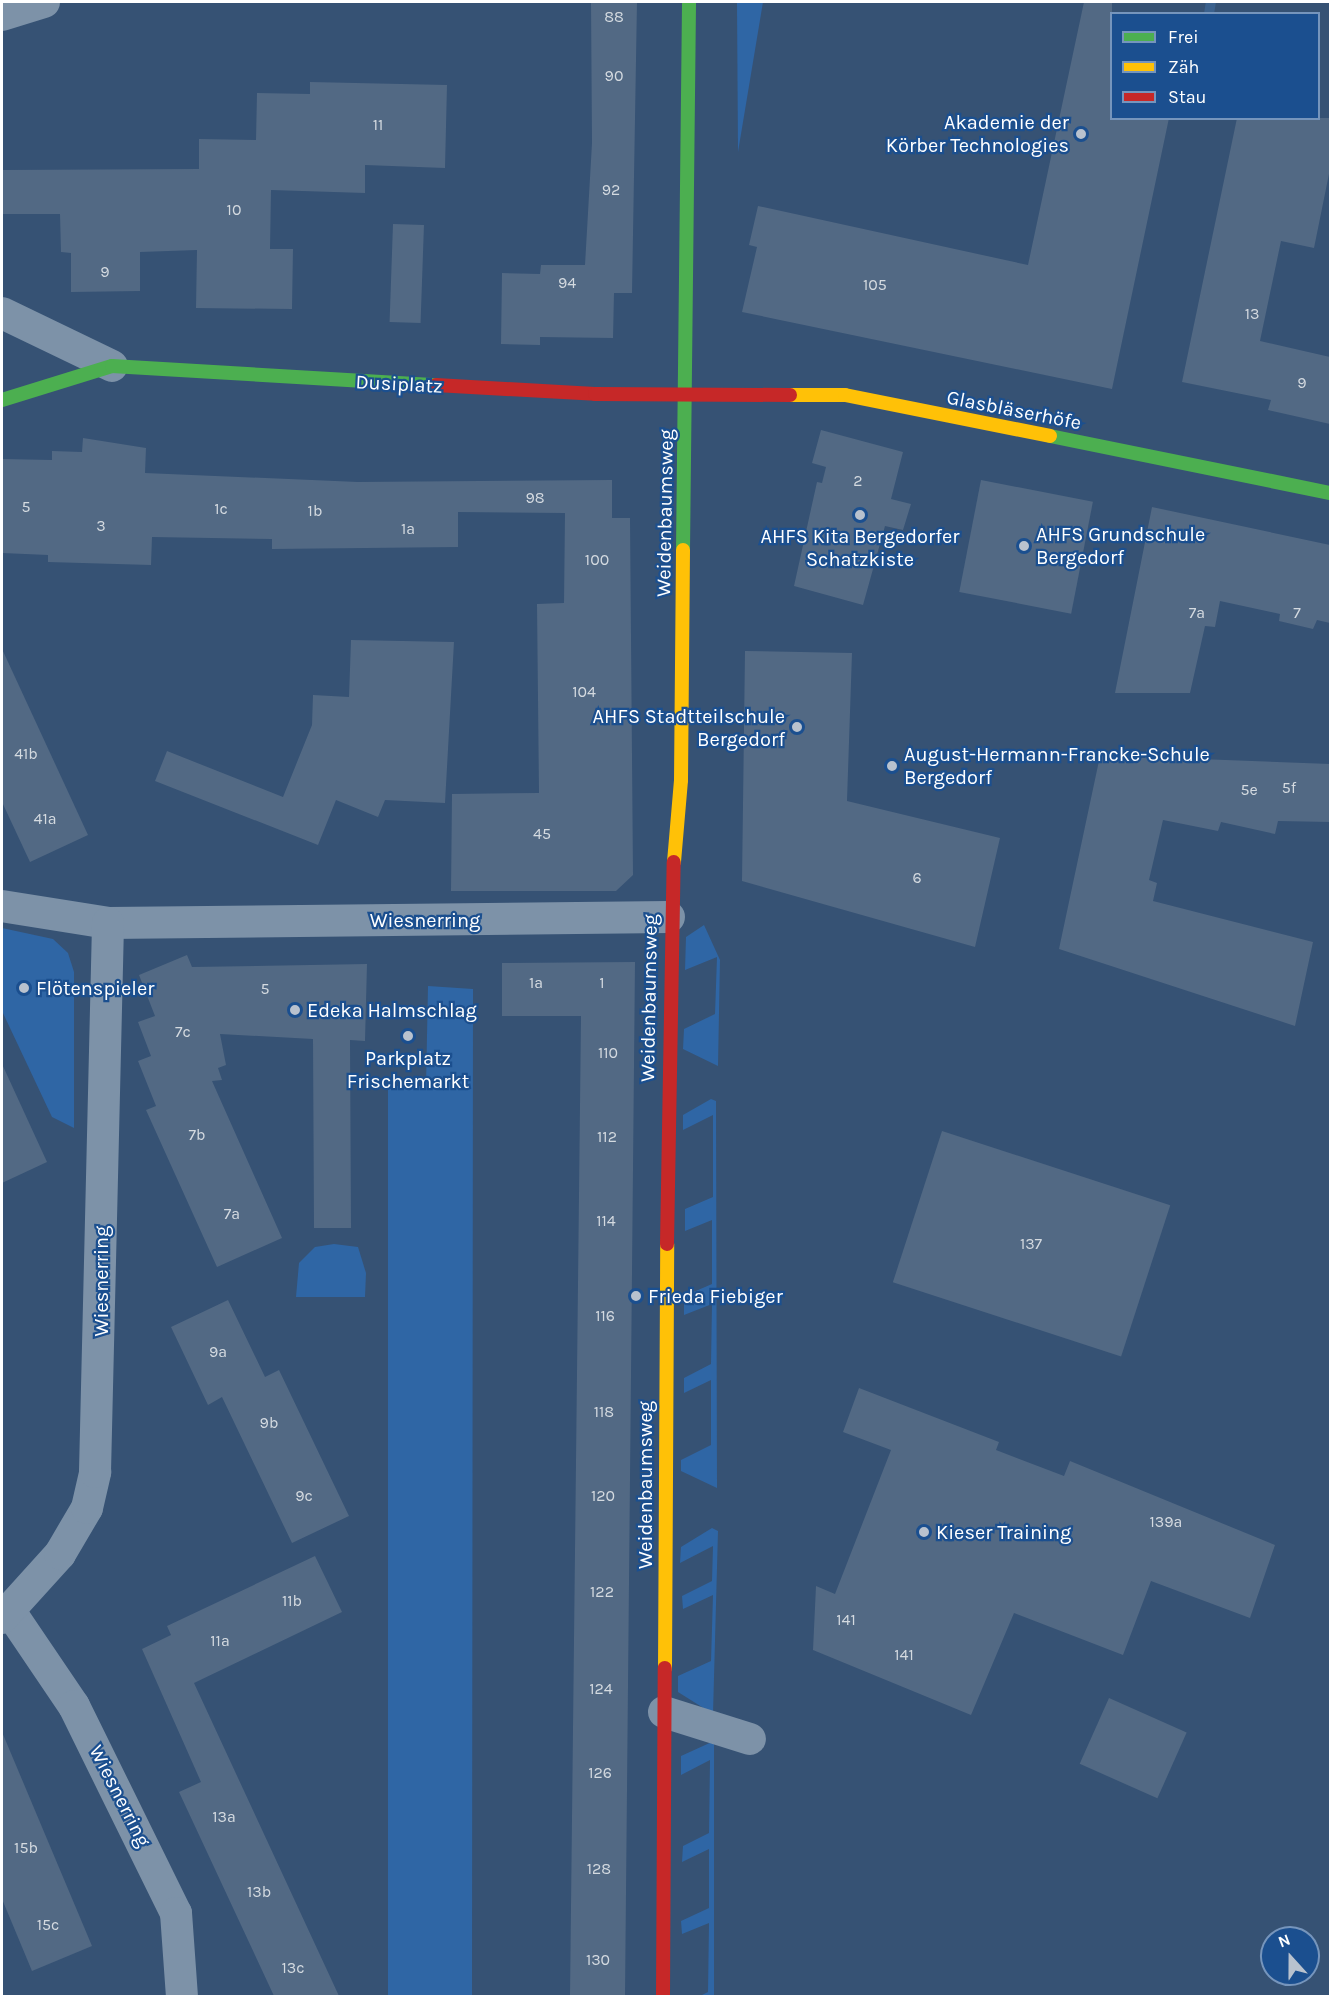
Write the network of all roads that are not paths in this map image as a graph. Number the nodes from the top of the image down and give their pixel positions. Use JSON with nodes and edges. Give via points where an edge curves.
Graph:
{"nodes":[{"id":1,"x":44,"y":2,"type":"edge"},
{"id":2,"x":689,"y":2,"type":"edge"},
{"id":3,"x":2,"y":15,"type":"edge"},
{"id":4,"x":2,"y":313,"type":"edge"},
{"id":5,"x":112,"y":366,"type":"junction"},
{"id":6,"x":687,"y":397,"type":"junction"},
{"id":7,"x":2,"y":400,"type":"edge"},
{"id":8,"x":1330,"y":493,"type":"edge"},
{"id":9,"x":2,"y":906,"type":"edge"},
{"id":10,"x":669,"y":917,"type":"junction"},
{"id":11,"x":108,"y":923,"type":"junction"},
{"id":12,"x":6,"y":1615,"type":"edge"},
{"id":13,"x":664,"y":1712,"type":"junction"},
{"id":14,"x":750,"y":1739,"type":"dead end"},
{"id":15,"x":182,"y":1996,"type":"edge"},
{"id":16,"x":663,"y":1996,"type":"edge"}],
"edges":[{"from":1,"to":3,"type":"street"},
{"from":2,"to":6,"type":"street","name":"Weidenbaumsweg"},
{"from":4,"to":5,"type":"street","name":"Dusiplatz"},
{"from":5,"to":6,"type":"street","name":"Dusiplatz"},
{"from":5,"to":7,"type":"street","name":"Dusiplatz"},
{"from":6,"to":8,"type":"street","name":"Glasbläserhöfe","via":[[845,395]]},
{"from":6,"to":10,"type":"street","name":"Weidenbaumsweg","via":[[681,780]]},
{"from":9,"to":11,"type":"street","name":"Wiesnerring"},
{"from":10,"to":11,"type":"street","name":"Wiesnerring"},
{"from":10,"to":13,"type":"street","name":"Weidenbaumsweg"},
{"from":11,"to":12,"type":"street","name":"Wiesnerring","via":[[95,1472],[87,1508],[60,1554]]},
{"from":12,"to":15,"type":"street","name":"Wiesnerring","via":[[74,1706],[176,1913]]},
{"from":13,"to":14,"type":"street"},
{"from":13,"to":16,"type":"street","name":"Weidenbaumsweg"}]}
